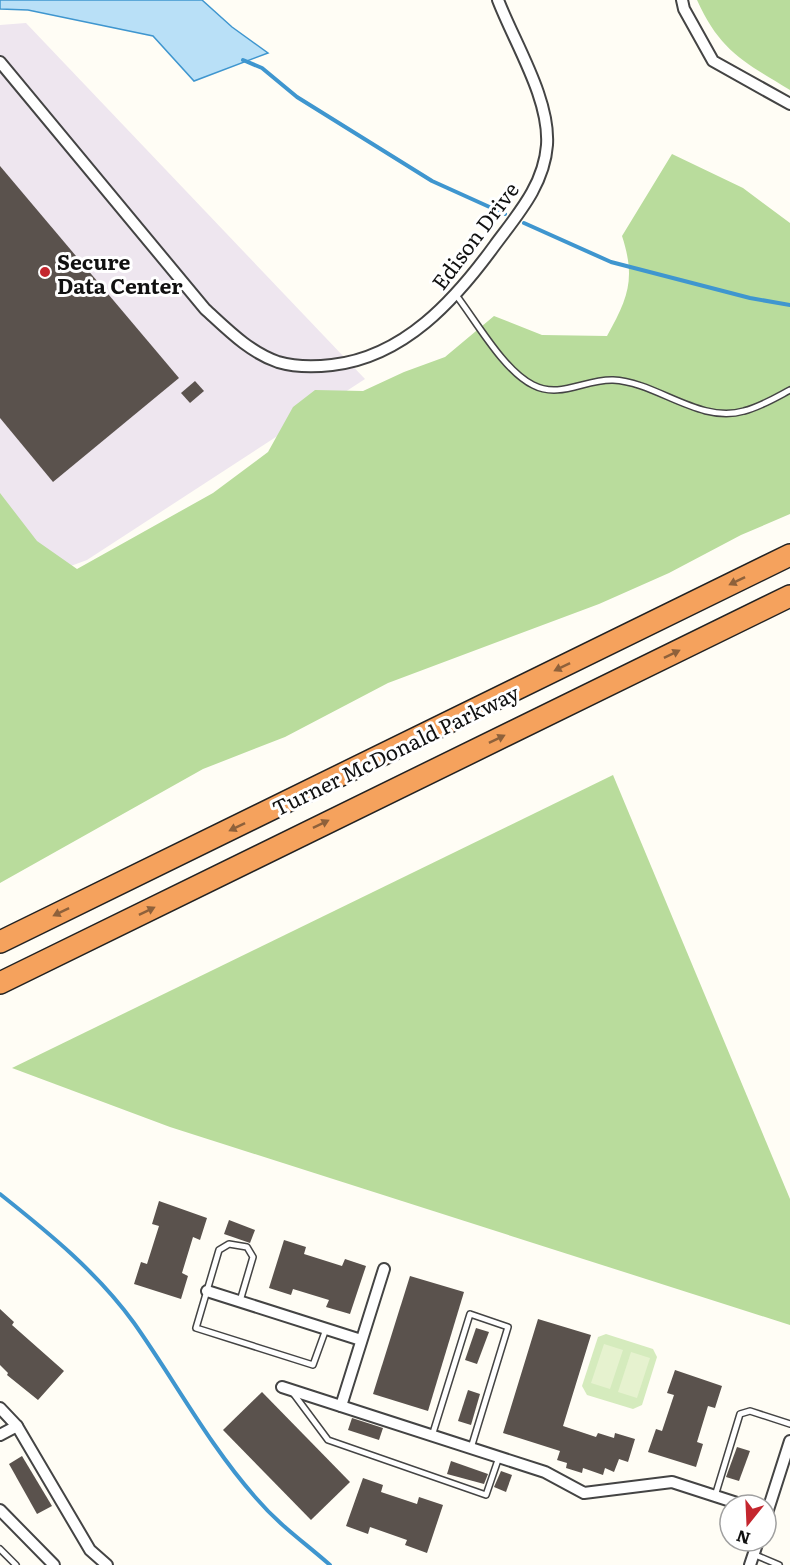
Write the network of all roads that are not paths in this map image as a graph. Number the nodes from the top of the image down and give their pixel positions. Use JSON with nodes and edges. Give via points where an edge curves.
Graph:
{"nodes":[{"id":1,"x":498,"y":0,"type":"edge"},
{"id":2,"x":682,"y":0,"type":"edge"},
{"id":3,"x":0,"y":62,"type":"edge"},
{"id":4,"x":790,"y":104,"type":"edge"},
{"id":5,"x":456,"y":295,"type":"junction"},
{"id":6,"x":790,"y":390,"type":"edge"},
{"id":7,"x":790,"y":555,"type":"edge"},
{"id":8,"x":790,"y":596,"type":"edge"},
{"id":9,"x":0,"y":942,"type":"edge"},
{"id":10,"x":0,"y":983,"type":"edge"},
{"id":11,"x":384,"y":1269,"type":"dead end"},
{"id":12,"x":207,"y":1291,"type":"junction"},
{"id":13,"x":240,"y":1301,"type":"junction"},
{"id":14,"x":326,"y":1329,"type":"junction"},
{"id":15,"x":362,"y":1341,"type":"junction"},
{"id":16,"x":286,"y":1388,"type":"joint"},
{"id":17,"x":341,"y":1406,"type":"junction"},
{"id":18,"x":0,"y":1408,"type":"edge"},
{"id":19,"x":790,"y":1424,"type":"edge"},
{"id":20,"x":17,"y":1426,"type":"junction"},
{"id":21,"x":0,"y":1436,"type":"edge"},
{"id":22,"x":432,"y":1436,"type":"junction"},
{"id":23,"x":790,"y":1441,"type":"edge"},
{"id":24,"x":471,"y":1448,"type":"junction"},
{"id":25,"x":499,"y":1457,"type":"junction"},
{"id":26,"x":773,"y":1493,"type":"edge"},
{"id":27,"x":715,"y":1496,"type":"junction"},
{"id":28,"x":718,"y":1497,"type":"edge"},
{"id":29,"x":0,"y":1510,"type":"edge"},
{"id":30,"x":0,"y":1549,"type":"edge"},
{"id":31,"x":752,"y":1560,"type":"edge"},
{"id":32,"x":16,"y":1565,"type":"edge"},
{"id":33,"x":54,"y":1565,"type":"edge"},
{"id":34,"x":107,"y":1565,"type":"edge"},
{"id":35,"x":779,"y":1565,"type":"edge"}],
"edges":[{"from":1,"to":5,"type":"street","name":"Edison Drive","via":[[546,122],[543,172],[528,200]]},
{"from":2,"to":4,"type":"street","via":[[713,61]]},
{"from":3,"to":5,"type":"street","name":"Edison Drive","via":[[205,309],[243,344],[270,358],[314,367],[357,362],[389,349]]},
{"from":5,"to":6,"type":"lane","via":[[516,373],[531,385],[546,390],[612,380],[631,382],[679,402],[723,413],[743,412]]},
{"from":7,"to":9,"type":"highway","name":"Turner McDonald Parkway","one_way":true},
{"from":10,"to":8,"type":"highway","name":"Turner McDonald Parkway","one_way":true},
{"from":11,"to":15,"type":"street"},
{"from":12,"to":13,"type":"street"},
{"from":12,"to":13,"type":"lane","via":[[219,1250],[230,1244],[247,1247],[253,1257]]},
{"from":12,"to":14,"type":"lane","via":[[196,1328],[314,1365]]},
{"from":13,"to":14,"type":"street"},
{"from":14,"to":15,"type":"street"},
{"from":15,"to":17,"type":"street"},
{"from":16,"to":17,"type":"street"},
{"from":16,"to":25,"type":"lane","via":[[328,1440],[486,1494]]},
{"from":17,"to":22,"type":"street"},
{"from":18,"to":20,"type":"street"},
{"from":19,"to":27,"type":"lane","via":[[750,1411],[740,1414]]},
{"from":20,"to":21,"type":"street"},
{"from":20,"to":34,"type":"street","via":[[90,1550]]},
{"from":22,"to":24,"type":"street"},
{"from":22,"to":24,"type":"lane","via":[[470,1314],[508,1327]]},
{"from":23,"to":26,"type":"street"},
{"from":24,"to":25,"type":"street"},
{"from":25,"to":27,"type":"street","via":[[545,1472],[584,1493],[672,1482]]},
{"from":27,"to":28,"type":"street"},
{"from":29,"to":33,"type":"street"},
{"from":30,"to":32,"type":"lane"},
{"from":31,"to":35,"type":"lane"}]}
